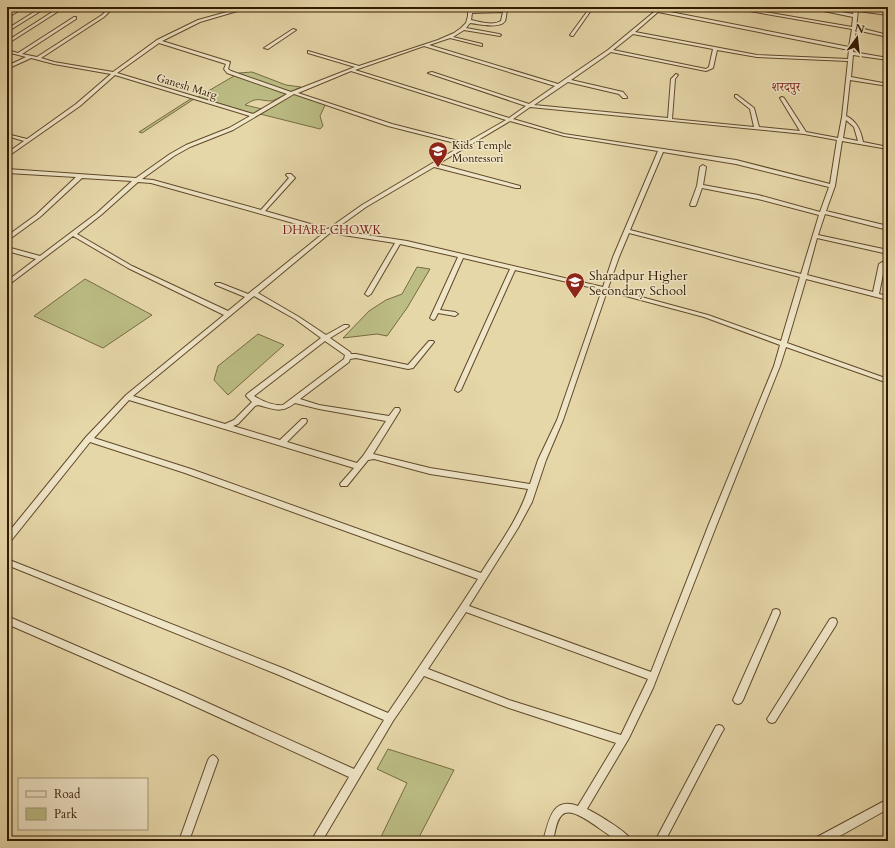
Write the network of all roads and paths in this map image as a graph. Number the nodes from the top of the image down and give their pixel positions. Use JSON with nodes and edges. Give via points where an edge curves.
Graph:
{"nodes":[{"id":1,"x":23,"y":7,"type":"edge"},
{"id":2,"x":45,"y":7,"type":"edge"},
{"id":3,"x":63,"y":7,"type":"edge"},
{"id":4,"x":112,"y":7,"type":"edge"},
{"id":5,"x":249,"y":7,"type":"edge"},
{"id":6,"x":728,"y":7,"type":"edge"},
{"id":7,"x":806,"y":7,"type":"edge"},
{"id":8,"x":591,"y":8,"type":"edge"},
{"id":9,"x":856,"y":8,"type":"edge"},
{"id":10,"x":470,"y":9,"type":"edge"},
{"id":11,"x":660,"y":9,"type":"edge"},
{"id":12,"x":505,"y":11,"type":"junction"},
{"id":13,"x":888,"y":14,"type":"edge"},
{"id":14,"x":855,"y":16,"type":"junction"},
{"id":15,"x":7,"y":17,"type":"edge"},
{"id":16,"x":75,"y":18,"type":"dead end"},
{"id":17,"x":468,"y":21,"type":"junction"},
{"id":18,"x":853,"y":28,"type":"junction"},
{"id":19,"x":463,"y":29,"type":"junction"},
{"id":20,"x":294,"y":30,"type":"dead end"},
{"id":21,"x":7,"y":31,"type":"edge"},
{"id":22,"x":634,"y":33,"type":"junction"},
{"id":23,"x":499,"y":35,"type":"dead end"},
{"id":24,"x":572,"y":35,"type":"dead end"},
{"id":25,"x":888,"y":36,"type":"edge"},
{"id":26,"x":450,"y":37,"type":"junction"},
{"id":27,"x":158,"y":41,"type":"junction"},
{"id":28,"x":7,"y":43,"type":"edge"},
{"id":29,"x":424,"y":45,"type":"junction"},
{"id":30,"x":481,"y":45,"type":"dead end"},
{"id":31,"x":266,"y":48,"type":"dead end"},
{"id":32,"x":715,"y":49,"type":"junction"},
{"id":33,"x":7,"y":51,"type":"edge"},
{"id":34,"x":610,"y":51,"type":"junction"},
{"id":35,"x":852,"y":51,"type":"junction"},
{"id":36,"x":310,"y":52,"type":"dead end"},
{"id":37,"x":20,"y":54,"type":"junction"},
{"id":38,"x":757,"y":56,"type":"junction"},
{"id":39,"x":30,"y":57,"type":"junction"},
{"id":40,"x":37,"y":59,"type":"junction"},
{"id":41,"x":888,"y":59,"type":"edge"},
{"id":42,"x":850,"y":60,"type":"junction"},
{"id":43,"x":759,"y":64,"type":"dead end"},
{"id":44,"x":359,"y":67,"type":"junction"},
{"id":45,"x":7,"y":68,"type":"edge"},
{"id":46,"x":351,"y":70,"type":"junction"},
{"id":47,"x":114,"y":73,"type":"junction"},
{"id":48,"x":430,"y":73,"type":"dead end"},
{"id":49,"x":676,"y":76,"type":"dead end"},
{"id":50,"x":848,"y":78,"type":"junction"},
{"id":51,"x":566,"y":80,"type":"junction"},
{"id":52,"x":888,"y":85,"type":"edge"},
{"id":53,"x":559,"y":86,"type":"junction"},
{"id":54,"x":292,"y":94,"type":"junction"},
{"id":55,"x":737,"y":96,"type":"dead end"},
{"id":56,"x":625,"y":97,"type":"dead end"},
{"id":57,"x":782,"y":98,"type":"dead end"},
{"id":58,"x":530,"y":106,"type":"junction"},
{"id":59,"x":255,"y":116,"type":"junction"},
{"id":60,"x":844,"y":118,"type":"junction"},
{"id":61,"x":509,"y":120,"type":"junction"},
{"id":62,"x":670,"y":120,"type":"junction"},
{"id":63,"x":757,"y":128,"type":"junction"},
{"id":64,"x":804,"y":133,"type":"junction"},
{"id":65,"x":7,"y":135,"type":"edge"},
{"id":66,"x":841,"y":139,"type":"junction"},
{"id":67,"x":27,"y":140,"type":"junction"},
{"id":68,"x":861,"y":143,"type":"junction"},
{"id":69,"x":468,"y":145,"type":"junction"},
{"id":70,"x":888,"y":148,"type":"edge"},
{"id":71,"x":661,"y":150,"type":"junction"},
{"id":72,"x":7,"y":155,"type":"edge"},
{"id":73,"x":434,"y":165,"type":"junction"},
{"id":74,"x":703,"y":167,"type":"dead end"},
{"id":75,"x":7,"y":171,"type":"edge"},
{"id":76,"x":289,"y":175,"type":"dead end"},
{"id":77,"x":81,"y":176,"type":"junction"},
{"id":78,"x":137,"y":180,"type":"junction"},
{"id":79,"x":700,"y":186,"type":"junction"},
{"id":80,"x":832,"y":186,"type":"junction"},
{"id":81,"x":518,"y":187,"type":"dead end"},
{"id":82,"x":693,"y":205,"type":"dead end"},
{"id":83,"x":262,"y":212,"type":"junction"},
{"id":84,"x":823,"y":213,"type":"junction"},
{"id":85,"x":888,"y":228,"type":"edge"},
{"id":86,"x":329,"y":231,"type":"junction"},
{"id":87,"x":628,"y":231,"type":"junction"},
{"id":88,"x":72,"y":234,"type":"junction"},
{"id":89,"x":815,"y":236,"type":"junction"},
{"id":90,"x":7,"y":239,"type":"edge"},
{"id":91,"x":398,"y":242,"type":"junction"},
{"id":92,"x":7,"y":249,"type":"edge"},
{"id":93,"x":888,"y":252,"type":"edge"},
{"id":94,"x":461,"y":256,"type":"junction"},
{"id":95,"x":40,"y":258,"type":"junction"},
{"id":96,"x":882,"y":264,"type":"dead end"},
{"id":97,"x":513,"y":268,"type":"junction"},
{"id":98,"x":803,"y":277,"type":"junction"},
{"id":99,"x":7,"y":284,"type":"edge"},
{"id":100,"x":218,"y":284,"type":"dead end"},
{"id":101,"x":604,"y":289,"type":"junction"},
{"id":102,"x":368,"y":294,"type":"dead end"},
{"id":103,"x":251,"y":295,"type":"junction"},
{"id":104,"x":876,"y":295,"type":"junction"},
{"id":105,"x":888,"y":298,"type":"edge"},
{"id":106,"x":436,"y":311,"type":"junction"},
{"id":107,"x":228,"y":314,"type":"junction"},
{"id":108,"x":455,"y":314,"type":"dead end"},
{"id":109,"x":433,"y":318,"type":"dead end"},
{"id":110,"x":346,"y":326,"type":"dead end"},
{"id":111,"x":326,"y":338,"type":"junction"},
{"id":112,"x":431,"y":342,"type":"dead end"},
{"id":113,"x":784,"y":342,"type":"junction"},
{"id":114,"x":348,"y":357,"type":"junction"},
{"id":115,"x":888,"y":381,"type":"edge"},
{"id":116,"x":458,"y":390,"type":"dead end"},
{"id":117,"x":128,"y":397,"type":"junction"},
{"id":118,"x":293,"y":400,"type":"junction"},
{"id":119,"x":258,"y":402,"type":"junction"},
{"id":120,"x":397,"y":410,"type":"dead end"},
{"id":121,"x":390,"y":419,"type":"junction"},
{"id":122,"x":304,"y":421,"type":"dead end"},
{"id":123,"x":226,"y":426,"type":"junction"},
{"id":124,"x":89,"y":439,"type":"junction"},
{"id":125,"x":282,"y":443,"type":"junction"},
{"id":126,"x":366,"y":458,"type":"junction"},
{"id":127,"x":357,"y":466,"type":"junction"},
{"id":128,"x":344,"y":484,"type":"dead end"},
{"id":129,"x":532,"y":487,"type":"junction"},
{"id":130,"x":7,"y":540,"type":"edge"},
{"id":131,"x":7,"y":562,"type":"edge"},
{"id":132,"x":483,"y":578,"type":"junction"},
{"id":133,"x":464,"y":608,"type":"junction"},
{"id":134,"x":776,"y":612,"type":"dead end"},
{"id":135,"x":7,"y":620,"type":"edge"},
{"id":136,"x":833,"y":622,"type":"dead end"},
{"id":137,"x":422,"y":671,"type":"junction"},
{"id":138,"x":653,"y":677,"type":"junction"},
{"id":139,"x":738,"y":700,"type":"dead end"},
{"id":140,"x":390,"y":718,"type":"junction"},
{"id":141,"x":772,"y":719,"type":"dead end"},
{"id":142,"x":719,"y":728,"type":"dead end"},
{"id":143,"x":622,"y":740,"type":"junction"},
{"id":144,"x":213,"y":760,"type":"dead end"},
{"id":145,"x":356,"y":775,"type":"junction"},
{"id":146,"x":888,"y":804,"type":"edge"},
{"id":147,"x":581,"y":810,"type":"junction"},
{"id":148,"x":184,"y":841,"type":"edge"},
{"id":149,"x":316,"y":841,"type":"edge"},
{"id":150,"x":548,"y":841,"type":"edge"},
{"id":151,"x":627,"y":841,"type":"edge"},
{"id":152,"x":660,"y":841,"type":"edge"},
{"id":153,"x":821,"y":841,"type":"edge"}],
"edges":[{"from":1,"to":15,"type":"street"},
{"from":2,"to":21,"type":"street"},
{"from":3,"to":28,"type":"street"},
{"from":4,"to":40,"type":"street","via":[[103,16]]},
{"from":5,"to":27,"type":"street","via":[[199,21]]},
{"from":6,"to":18,"type":"street"},
{"from":7,"to":14,"type":"street"},
{"from":8,"to":11,"type":"street"},
{"from":8,"to":12,"type":"street"},
{"from":8,"to":24,"type":"street"},
{"from":9,"to":13,"type":"street"},
{"from":9,"to":14,"type":"street"},
{"from":10,"to":12,"type":"street"},
{"from":10,"to":17,"type":"street"},
{"from":11,"to":22,"type":"street"},
{"from":11,"to":35,"type":"street"},
{"from":12,"to":17,"type":"street","via":[[503,21],[496,25]]},
{"from":14,"to":18,"type":"street"},
{"from":16,"to":37,"type":"street"},
{"from":17,"to":19,"type":"street"},
{"from":18,"to":25,"type":"street"},
{"from":18,"to":35,"type":"street"},
{"from":19,"to":23,"type":"street"},
{"from":19,"to":26,"type":"street"},
{"from":20,"to":31,"type":"street"},
{"from":22,"to":32,"type":"street"},
{"from":22,"to":34,"type":"street"},
{"from":26,"to":29,"type":"street"},
{"from":26,"to":30,"type":"street"},
{"from":27,"to":47,"type":"street"},
{"from":27,"to":54,"type":"street","via":[[228,63],[226,70],[230,72]]},
{"from":29,"to":44,"type":"street"},
{"from":29,"to":53,"type":"street"},
{"from":32,"to":34,"type":"street","via":[[711,68],[706,70]]},
{"from":32,"to":38,"type":"street"},
{"from":33,"to":37,"type":"street","name":"Ganesh Marg"},
{"from":34,"to":51,"type":"street"},
{"from":35,"to":41,"type":"street"},
{"from":35,"to":42,"type":"street"},
{"from":36,"to":44,"type":"street"},
{"from":37,"to":39,"type":"street","name":"Ganesh Marg"},
{"from":38,"to":42,"type":"street"},
{"from":38,"to":43,"type":"street"},
{"from":39,"to":40,"type":"street","name":"Ganesh Marg"},
{"from":39,"to":45,"type":"street"},
{"from":40,"to":47,"type":"street","name":"Ganesh Marg"},
{"from":42,"to":50,"type":"street"},
{"from":44,"to":46,"type":"street"},
{"from":46,"to":54,"type":"street"},
{"from":46,"to":61,"type":"street"},
{"from":47,"to":59,"type":"street","name":"Ganesh Marg"},
{"from":47,"to":67,"type":"street","via":[[78,105]]},
{"from":48,"to":58,"type":"street"},
{"from":49,"to":62,"type":"street","via":[[673,79]]},
{"from":50,"to":52,"type":"street"},
{"from":50,"to":60,"type":"street"},
{"from":51,"to":53,"type":"street"},
{"from":51,"to":56,"type":"street","via":[[621,93]]},
{"from":53,"to":58,"type":"street"},
{"from":54,"to":59,"type":"street"},
{"from":54,"to":69,"type":"street","via":[[390,125]]},
{"from":55,"to":63,"type":"street","via":[[752,108]]},
{"from":57,"to":64,"type":"street"},
{"from":58,"to":61,"type":"street"},
{"from":58,"to":62,"type":"street"},
{"from":59,"to":78,"type":"street","via":[[231,129],[188,146]]},
{"from":60,"to":66,"type":"street"},
{"from":60,"to":68,"type":"street","via":[[851,119],[855,124]]},
{"from":61,"to":69,"type":"street"},
{"from":61,"to":71,"type":"street","via":[[564,135]]},
{"from":62,"to":63,"type":"street"},
{"from":63,"to":64,"type":"street"},
{"from":64,"to":66,"type":"street"},
{"from":65,"to":67,"type":"street"},
{"from":66,"to":68,"type":"street"},
{"from":66,"to":80,"type":"street"},
{"from":67,"to":72,"type":"street"},
{"from":68,"to":70,"type":"street"},
{"from":69,"to":73,"type":"street"},
{"from":71,"to":80,"type":"street","via":[[748,165]]},
{"from":71,"to":87,"type":"street"},
{"from":73,"to":81,"type":"street"},
{"from":73,"to":86,"type":"street","via":[[364,206]]},
{"from":74,"to":79,"type":"street"},
{"from":75,"to":77,"type":"street"},
{"from":76,"to":83,"type":"street","via":[[292,178]]},
{"from":77,"to":78,"type":"street"},
{"from":77,"to":90,"type":"street","via":[[38,216]]},
{"from":78,"to":83,"type":"street","via":[[151,181]]},
{"from":78,"to":88,"type":"street"},
{"from":79,"to":82,"type":"street"},
{"from":79,"to":84,"type":"street"},
{"from":80,"to":84,"type":"street"},
{"from":83,"to":86,"type":"street"},
{"from":84,"to":85,"type":"street"},
{"from":84,"to":89,"type":"street"},
{"from":86,"to":91,"type":"street"},
{"from":86,"to":103,"type":"street"},
{"from":87,"to":98,"type":"street"},
{"from":87,"to":101,"type":"street"},
{"from":88,"to":95,"type":"street"},
{"from":88,"to":107,"type":"street","via":[[130,268]]},
{"from":89,"to":93,"type":"street"},
{"from":89,"to":98,"type":"street"},
{"from":91,"to":94,"type":"street"},
{"from":91,"to":102,"type":"street"},
{"from":92,"to":95,"type":"street"},
{"from":94,"to":97,"type":"street"},
{"from":94,"to":106,"type":"street"},
{"from":95,"to":99,"type":"street"},
{"from":96,"to":104,"type":"street"},
{"from":97,"to":101,"type":"street"},
{"from":97,"to":116,"type":"street"},
{"from":98,"to":104,"type":"street"},
{"from":98,"to":113,"type":"street"},
{"from":100,"to":103,"type":"street"},
{"from":101,"to":113,"type":"street","via":[[706,316]]},
{"from":101,"to":129,"type":"street","via":[[560,420]]},
{"from":103,"to":107,"type":"street"},
{"from":103,"to":111,"type":"street","via":[[296,318]]},
{"from":104,"to":105,"type":"street"},
{"from":106,"to":108,"type":"street"},
{"from":106,"to":109,"type":"street"},
{"from":107,"to":117,"type":"street"},
{"from":110,"to":111,"type":"street"},
{"from":111,"to":114,"type":"street","via":[[348,354]]},
{"from":111,"to":119,"type":"street","via":[[249,396]]},
{"from":112,"to":114,"type":"street","via":[[412,366],[408,367],[356,356]]},
{"from":113,"to":115,"type":"street"},
{"from":113,"to":138,"type":"street","via":[[777,366]]},
{"from":114,"to":118,"type":"street"},
{"from":117,"to":123,"type":"street"},
{"from":117,"to":124,"type":"street"},
{"from":118,"to":119,"type":"street","via":[[285,407],[279,408]]},
{"from":118,"to":121,"type":"street"},
{"from":119,"to":123,"type":"street","via":[[236,422]]},
{"from":120,"to":121,"type":"street"},
{"from":121,"to":126,"type":"street"},
{"from":122,"to":125,"type":"street"},
{"from":123,"to":125,"type":"street"},
{"from":124,"to":130,"type":"street"},
{"from":124,"to":132,"type":"street","via":[[188,471]]},
{"from":125,"to":127,"type":"street"},
{"from":126,"to":127,"type":"street"},
{"from":126,"to":129,"type":"street","via":[[374,456],[430,471]]},
{"from":127,"to":128,"type":"street"},
{"from":129,"to":132,"type":"street","via":[[528,502]]},
{"from":131,"to":140,"type":"street"},
{"from":132,"to":133,"type":"street"},
{"from":133,"to":137,"type":"street"},
{"from":133,"to":138,"type":"street"},
{"from":134,"to":139,"type":"street"},
{"from":135,"to":145,"type":"street","via":[[228,715]]},
{"from":136,"to":141,"type":"street"},
{"from":137,"to":140,"type":"street"},
{"from":137,"to":143,"type":"street","via":[[509,704]]},
{"from":138,"to":143,"type":"street"},
{"from":140,"to":145,"type":"street"},
{"from":142,"to":152,"type":"street"},
{"from":143,"to":147,"type":"street"},
{"from":144,"to":148,"type":"street"},
{"from":145,"to":149,"type":"street"},
{"from":146,"to":153,"type":"street"},
{"from":147,"to":150,"type":"street","via":[[562,808],[558,812]]},
{"from":147,"to":151,"type":"street"}]}
